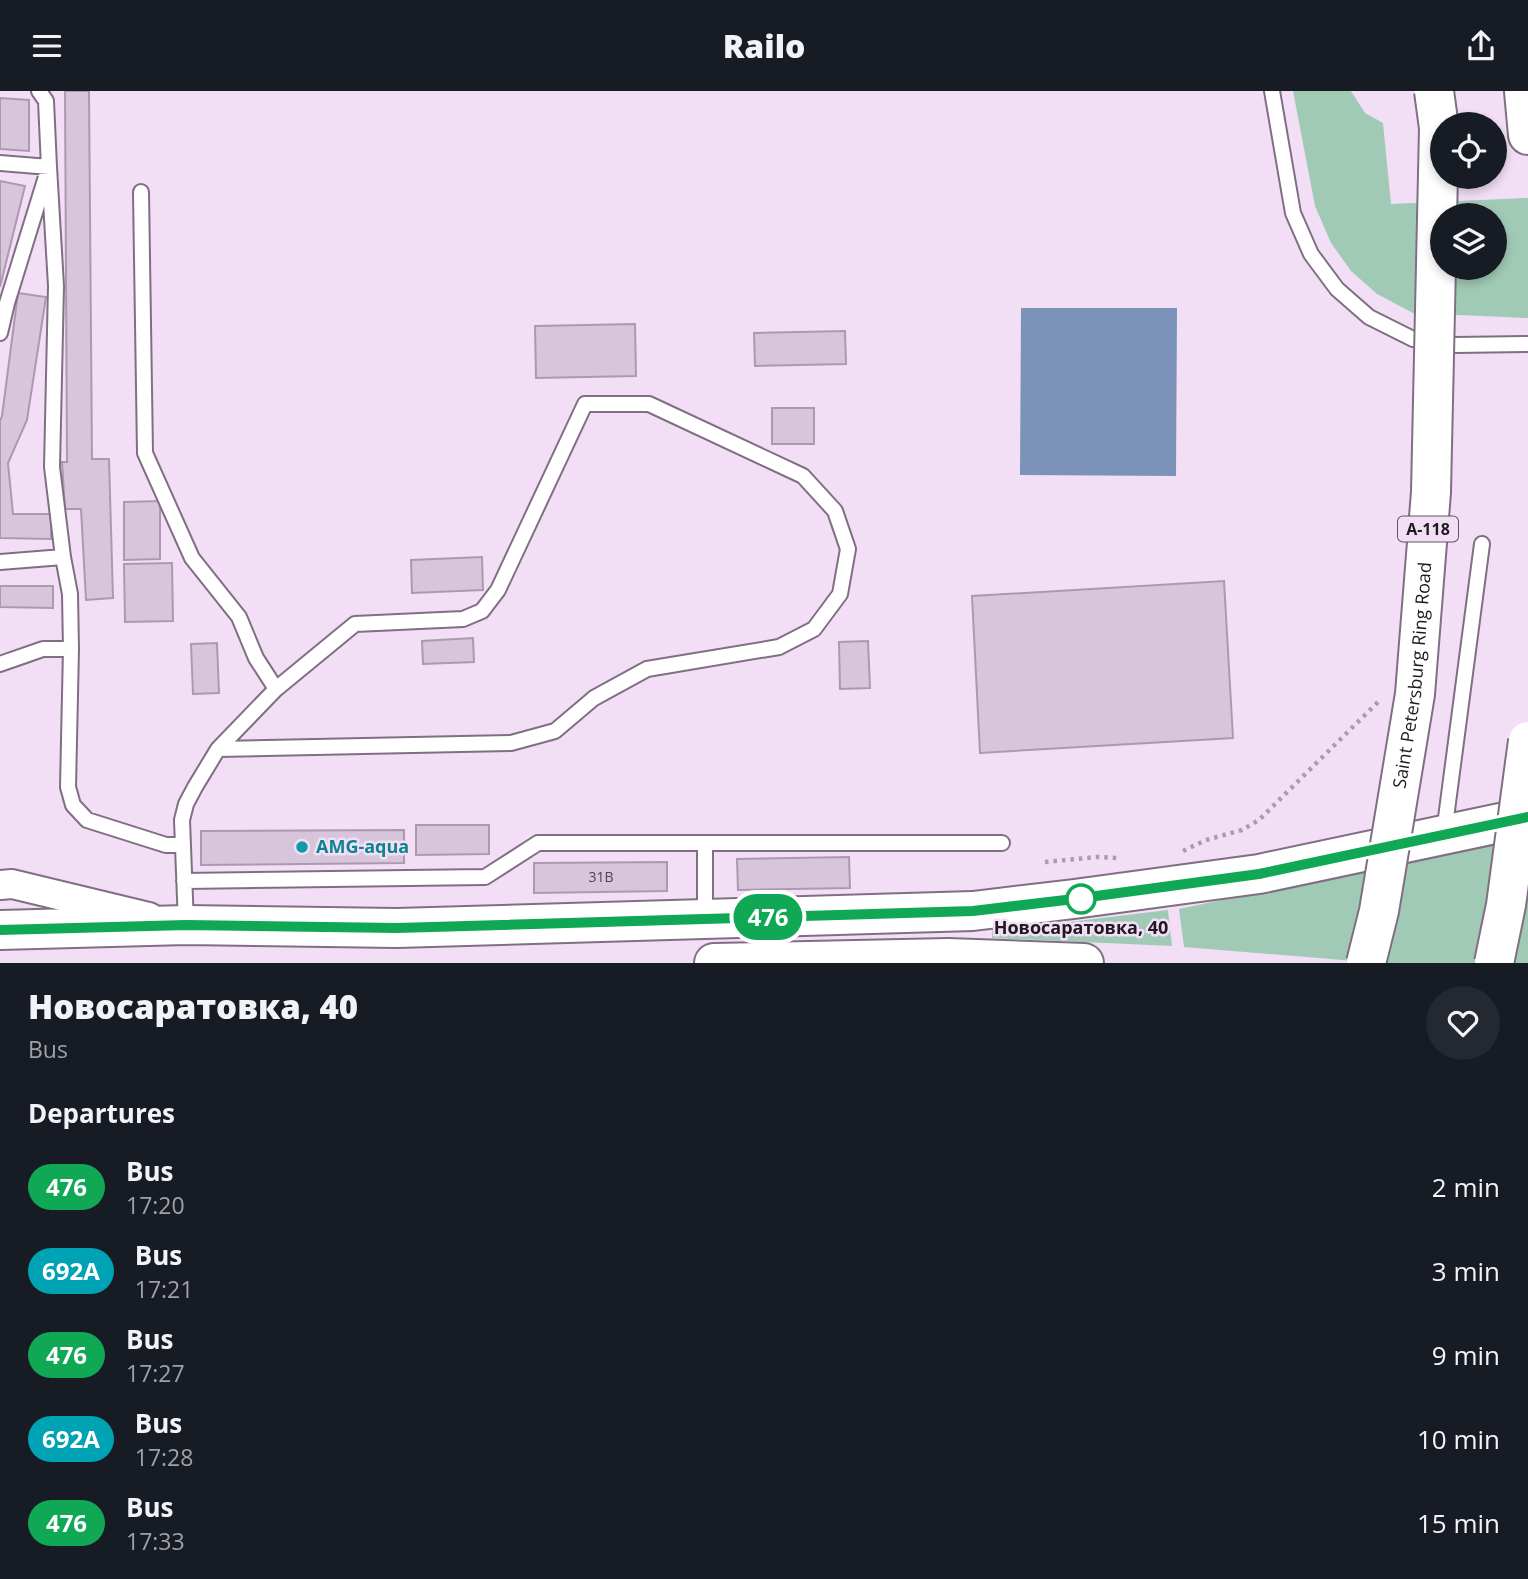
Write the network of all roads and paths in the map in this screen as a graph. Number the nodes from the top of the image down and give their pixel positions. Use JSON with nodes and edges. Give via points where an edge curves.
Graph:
{"nodes":[{"id":1,"x":39,"y":91,"type":"edge"},
{"id":2,"x":1272,"y":91,"type":"edge"},
{"id":3,"x":1434,"y":91,"type":"edge"},
{"id":4,"x":1524,"y":91,"type":"edge"},
{"id":5,"x":1528,"y":135,"type":"edge"},
{"id":6,"x":0,"y":163,"type":"edge"},
{"id":7,"x":49,"y":167,"type":"junction"},
{"id":8,"x":141,"y":193,"type":"dead end"},
{"id":9,"x":0,"y":333,"type":"edge"},
{"id":10,"x":1528,"y":344,"type":"edge"},
{"id":11,"x":1482,"y":544,"type":"dead end"},
{"id":12,"x":62,"y":557,"type":"junction"},
{"id":13,"x":0,"y":562,"type":"edge"},
{"id":14,"x":71,"y":649,"type":"junction"},
{"id":15,"x":0,"y":664,"type":"edge"},
{"id":16,"x":276,"y":689,"type":"junction"},
{"id":17,"x":1390,"y":691,"type":"dead end"},
{"id":18,"x":1528,"y":741,"type":"edge"},
{"id":19,"x":218,"y":749,"type":"junction"},
{"id":20,"x":1528,"y":817,"type":"edge"},
{"id":21,"x":1444,"y":835,"type":"junction"},
{"id":22,"x":705,"y":843,"type":"junction"},
{"id":23,"x":1002,"y":843,"type":"dead end"},
{"id":24,"x":183,"y":845,"type":"junction"},
{"id":25,"x":1177,"y":855,"type":"dead end"},
{"id":26,"x":184,"y":881,"type":"junction"},
{"id":27,"x":0,"y":885,"type":"edge"},
{"id":28,"x":705,"y":919,"type":"junction"},
{"id":29,"x":186,"y":925,"type":"junction"},
{"id":30,"x":0,"y":930,"type":"edge"},
{"id":31,"x":948,"y":960,"type":"edge"},
{"id":32,"x":714,"y":963,"type":"edge"},
{"id":33,"x":1084,"y":963,"type":"edge"},
{"id":34,"x":1366,"y":963,"type":"edge"},
{"id":35,"x":1494,"y":963,"type":"edge"}],
"edges":[{"from":1,"to":7,"type":"lane","via":[[46,101]]},
{"from":2,"to":10,"type":"lane","via":[[1293,213],[1311,254],[1337,289],[1368,317],[1413,339],[1455,345]]},
{"from":3,"to":34,"type":"main road","name":"Saint Petersburg Ring Road","number":"А-118","bridge":true,"via":[[1439,128],[1431,478],[1422,613],[1415,694]]},
{"from":4,"to":5,"type":"main road"},
{"from":6,"to":7,"type":"lane"},
{"from":7,"to":9,"type":"lane"},
{"from":7,"to":12,"type":"lane","via":[[56,286],[52,467]]},
{"from":8,"to":16,"type":"lane","via":[[145,453],[192,558],[239,617],[256,658]]},
{"from":11,"to":21,"type":"lane"},
{"from":12,"to":13,"type":"lane"},
{"from":12,"to":14,"type":"lane","via":[[71,594]]},
{"from":14,"to":15,"type":"lane","via":[[43,649]]},
{"from":14,"to":24,"type":"lane","via":[[68,787],[73,805],[88,820],[166,845]]},
{"from":16,"to":19,"type":"lane"},
{"from":16,"to":19,"type":"lane","via":[[355,624],[463,619],[482,611],[498,590],[585,404],[649,404],[803,476],[835,511],[848,549],[840,594],[814,629],[779,647],[647,669],[594,698],[555,731],[511,743]]},
{"from":17,"to":25,"type":"path","via":[[1259,820]]},
{"from":18,"to":35,"type":"main road","bridge":true},
{"from":19,"to":24,"type":"lane","via":[[186,804]]},
{"from":20,"to":21,"type":"main road"},
{"from":21,"to":28,"type":"main road","via":[[1259,874],[973,911]]},
{"from":22,"to":23,"type":"lane"},
{"from":22,"to":26,"type":"lane","via":[[538,843],[485,877]]},
{"from":22,"to":28,"type":"lane"},
{"from":24,"to":26,"type":"lane"},
{"from":26,"to":29,"type":"lane"},
{"from":27,"to":29,"type":"street","via":[[12,884]]},
{"from":28,"to":29,"type":"main road","via":[[397,928]]},
{"from":29,"to":30,"type":"main road"},
{"from":31,"to":32,"type":"main road"},
{"from":31,"to":33,"type":"main road"}]}
